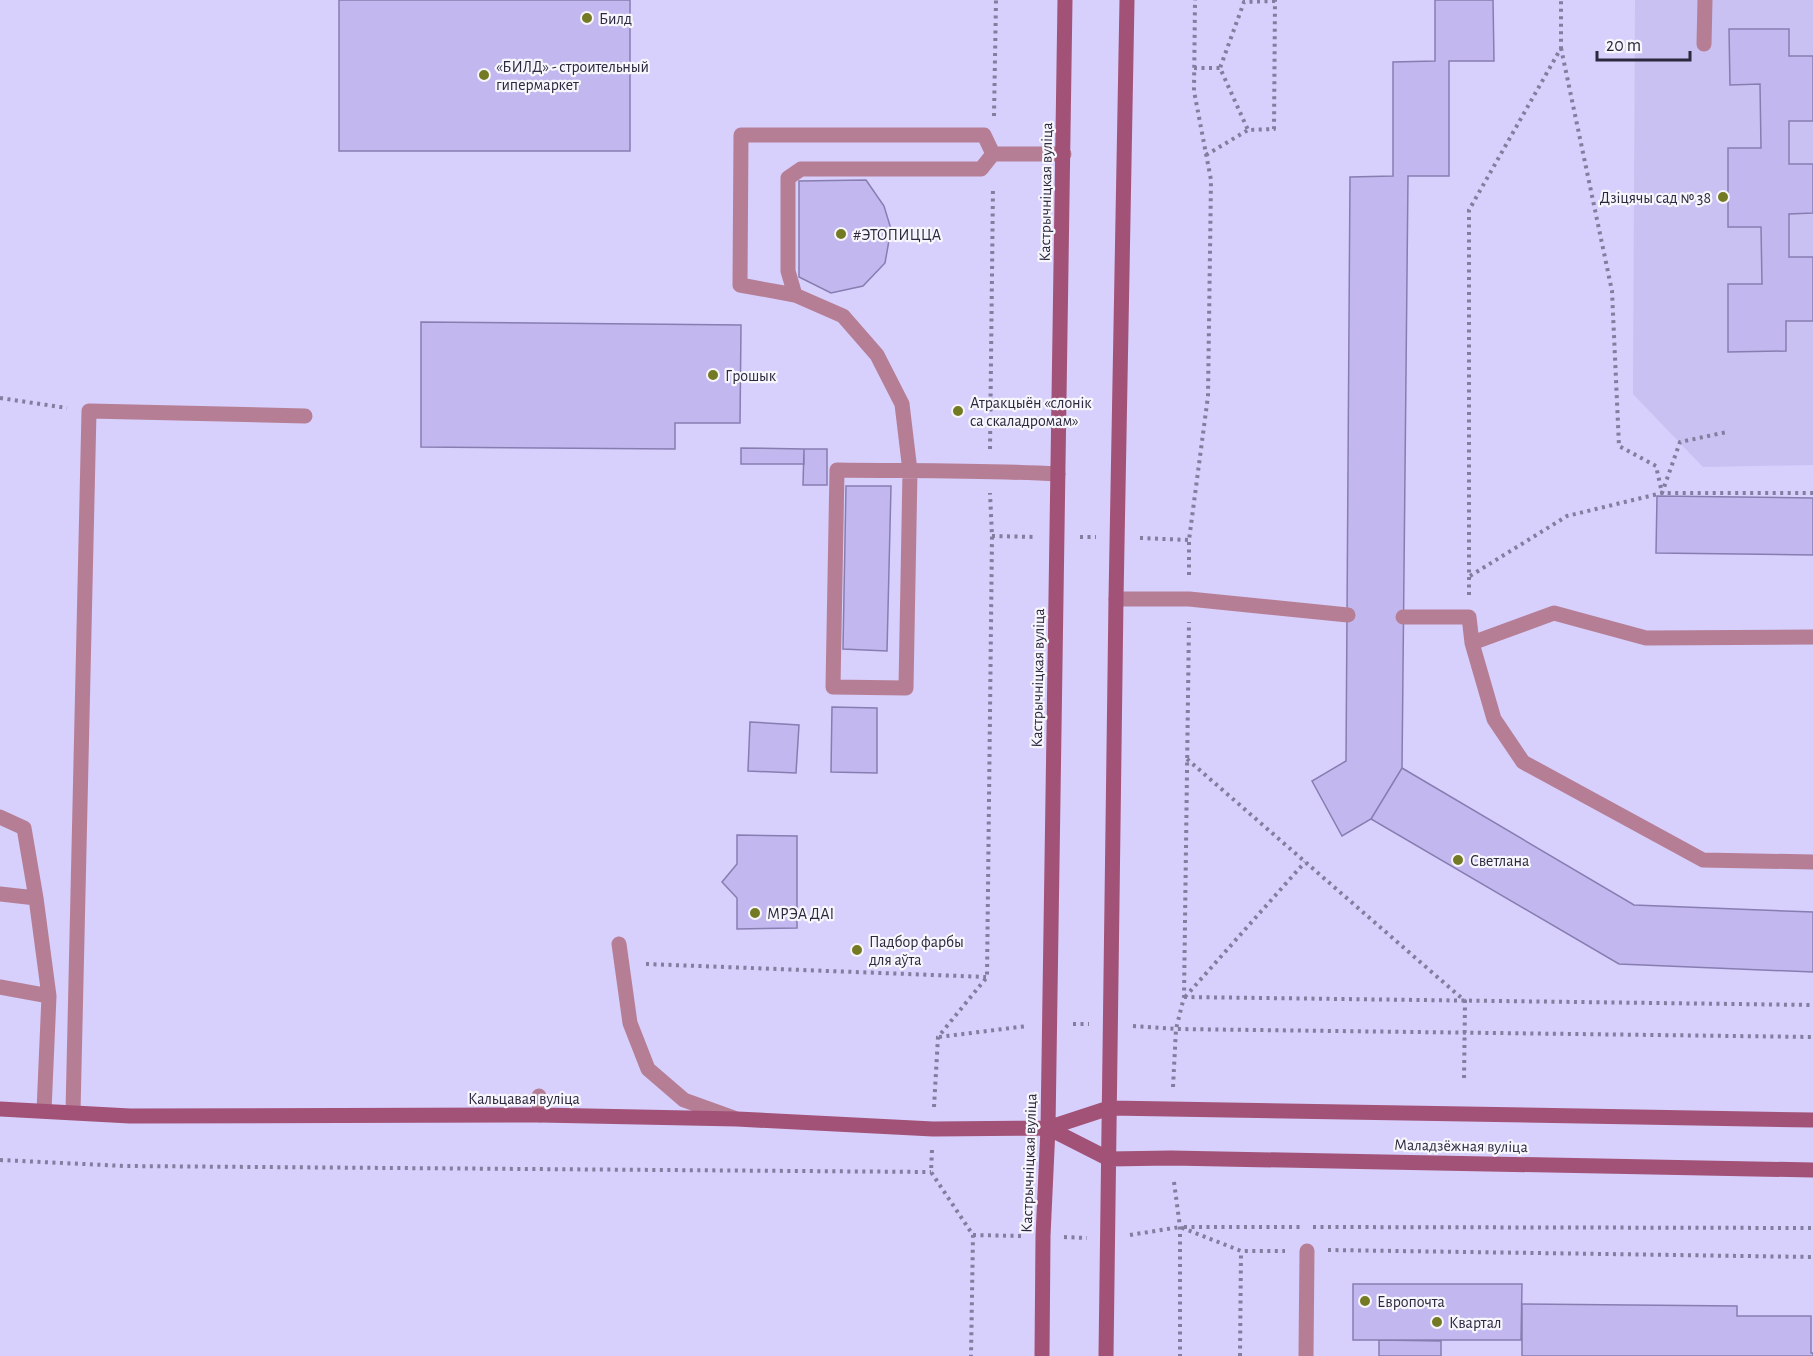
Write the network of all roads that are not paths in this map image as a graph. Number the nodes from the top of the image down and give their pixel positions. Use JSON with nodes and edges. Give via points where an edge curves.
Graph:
{"nodes":[{"id":1,"x":1065,"y":0,"type":"edge"},
{"id":2,"x":1127,"y":0,"type":"edge"},
{"id":3,"x":1705,"y":0,"type":"edge"},
{"id":4,"x":1704,"y":44,"type":"dead end"},
{"id":5,"x":993,"y":154,"type":"junction"},
{"id":6,"x":1064,"y":154,"type":"junction"},
{"id":7,"x":795,"y":295,"type":"junction"},
{"id":8,"x":305,"y":416,"type":"dead end"},
{"id":9,"x":910,"y":471,"type":"junction"},
{"id":10,"x":1058,"y":474,"type":"junction"},
{"id":11,"x":1116,"y":599,"type":"junction"},
{"id":12,"x":1348,"y":615,"type":"dead end"},
{"id":13,"x":1403,"y":617,"type":"dead end"},
{"id":14,"x":1813,"y":637,"type":"edge"},
{"id":15,"x":1472,"y":643,"type":"junction"},
{"id":16,"x":0,"y":817,"type":"edge"},
{"id":17,"x":1813,"y":862,"type":"edge"},
{"id":18,"x":0,"y":894,"type":"edge"},
{"id":19,"x":36,"y":898,"type":"junction"},
{"id":20,"x":619,"y":944,"type":"dead end"},
{"id":21,"x":0,"y":987,"type":"edge"},
{"id":22,"x":49,"y":996,"type":"junction"},
{"id":23,"x":539,"y":1096,"type":"dead end"},
{"id":24,"x":1109,"y":1108,"type":"junction"},
{"id":25,"x":0,"y":1109,"type":"edge"},
{"id":26,"x":44,"y":1111,"type":"junction"},
{"id":27,"x":72,"y":1112,"type":"junction"},
{"id":28,"x":540,"y":1115,"type":"junction"},
{"id":29,"x":737,"y":1119,"type":"junction"},
{"id":30,"x":1813,"y":1120,"type":"edge"},
{"id":31,"x":1048,"y":1128,"type":"junction"},
{"id":32,"x":1108,"y":1159,"type":"junction"},
{"id":33,"x":1813,"y":1170,"type":"edge"},
{"id":34,"x":1307,"y":1251,"type":"road end"},
{"id":35,"x":1042,"y":1356,"type":"edge"},
{"id":36,"x":1106,"y":1356,"type":"edge"},
{"id":37,"x":1306,"y":1356,"type":"edge"}],
"edges":[{"from":1,"to":6,"type":"main road","name":"Кастрычніцкая вуліца"},
{"from":2,"to":11,"type":"main road"},
{"from":3,"to":4,"type":"lane"},
{"from":5,"to":6,"type":"lane"},
{"from":5,"to":7,"type":"lane","via":[[981,169],[801,169],[788,178],[788,271]]},
{"from":5,"to":7,"type":"lane","via":[[984,135],[741,135],[740,285]]},
{"from":6,"to":10,"type":"main road","name":"Кастрычніцкая вуліца"},
{"from":7,"to":9,"type":"lane","via":[[843,316],[877,355],[902,404]]},
{"from":8,"to":27,"type":"lane","via":[[89,411]]},
{"from":9,"to":9,"type":"lane","via":[[837,470],[834,687],[906,688]]},
{"from":9,"to":10,"type":"lane"},
{"from":10,"to":31,"type":"main road","name":"Кастрычніцкая вуліца"},
{"from":11,"to":12,"type":"lane","via":[[1189,599]]},
{"from":11,"to":24,"type":"main road"},
{"from":13,"to":15,"type":"lane","via":[[1469,617]]},
{"from":14,"to":15,"type":"lane","via":[[1646,638],[1554,613]]},
{"from":15,"to":17,"type":"lane","via":[[1494,719],[1524,762],[1703,860]]},
{"from":16,"to":19,"type":"lane","via":[[24,828]]},
{"from":18,"to":19,"type":"lane"},
{"from":19,"to":22,"type":"lane"},
{"from":20,"to":29,"type":"lane","via":[[630,1023],[648,1069],[684,1100]]},
{"from":21,"to":22,"type":"lane"},
{"from":22,"to":26,"type":"lane"},
{"from":23,"to":28,"type":"lane"},
{"from":24,"to":30,"type":"main road","name":"Маладзёжная вуліца"},
{"from":24,"to":31,"type":"main road","name":"Маладзёжная вуліца"},
{"from":24,"to":32,"type":"main road"},
{"from":25,"to":26,"type":"main road","name":"Кальцавая вуліца"},
{"from":26,"to":27,"type":"main road","name":"Кальцавая вуліца"},
{"from":27,"to":28,"type":"main road","name":"Кальцавая вуліца","via":[[130,1116]]},
{"from":28,"to":29,"type":"main road","name":"Кальцавая вуліца"},
{"from":29,"to":31,"type":"main road","name":"Кальцавая вуліца","via":[[933,1129]]},
{"from":31,"to":32,"type":"main road"},
{"from":31,"to":35,"type":"main road","name":"Кастрычніцкая вуліца"},
{"from":32,"to":33,"type":"main road","name":"Маладзёжная вуліца"},
{"from":32,"to":36,"type":"main road"},
{"from":34,"to":37,"type":"lane"}]}
